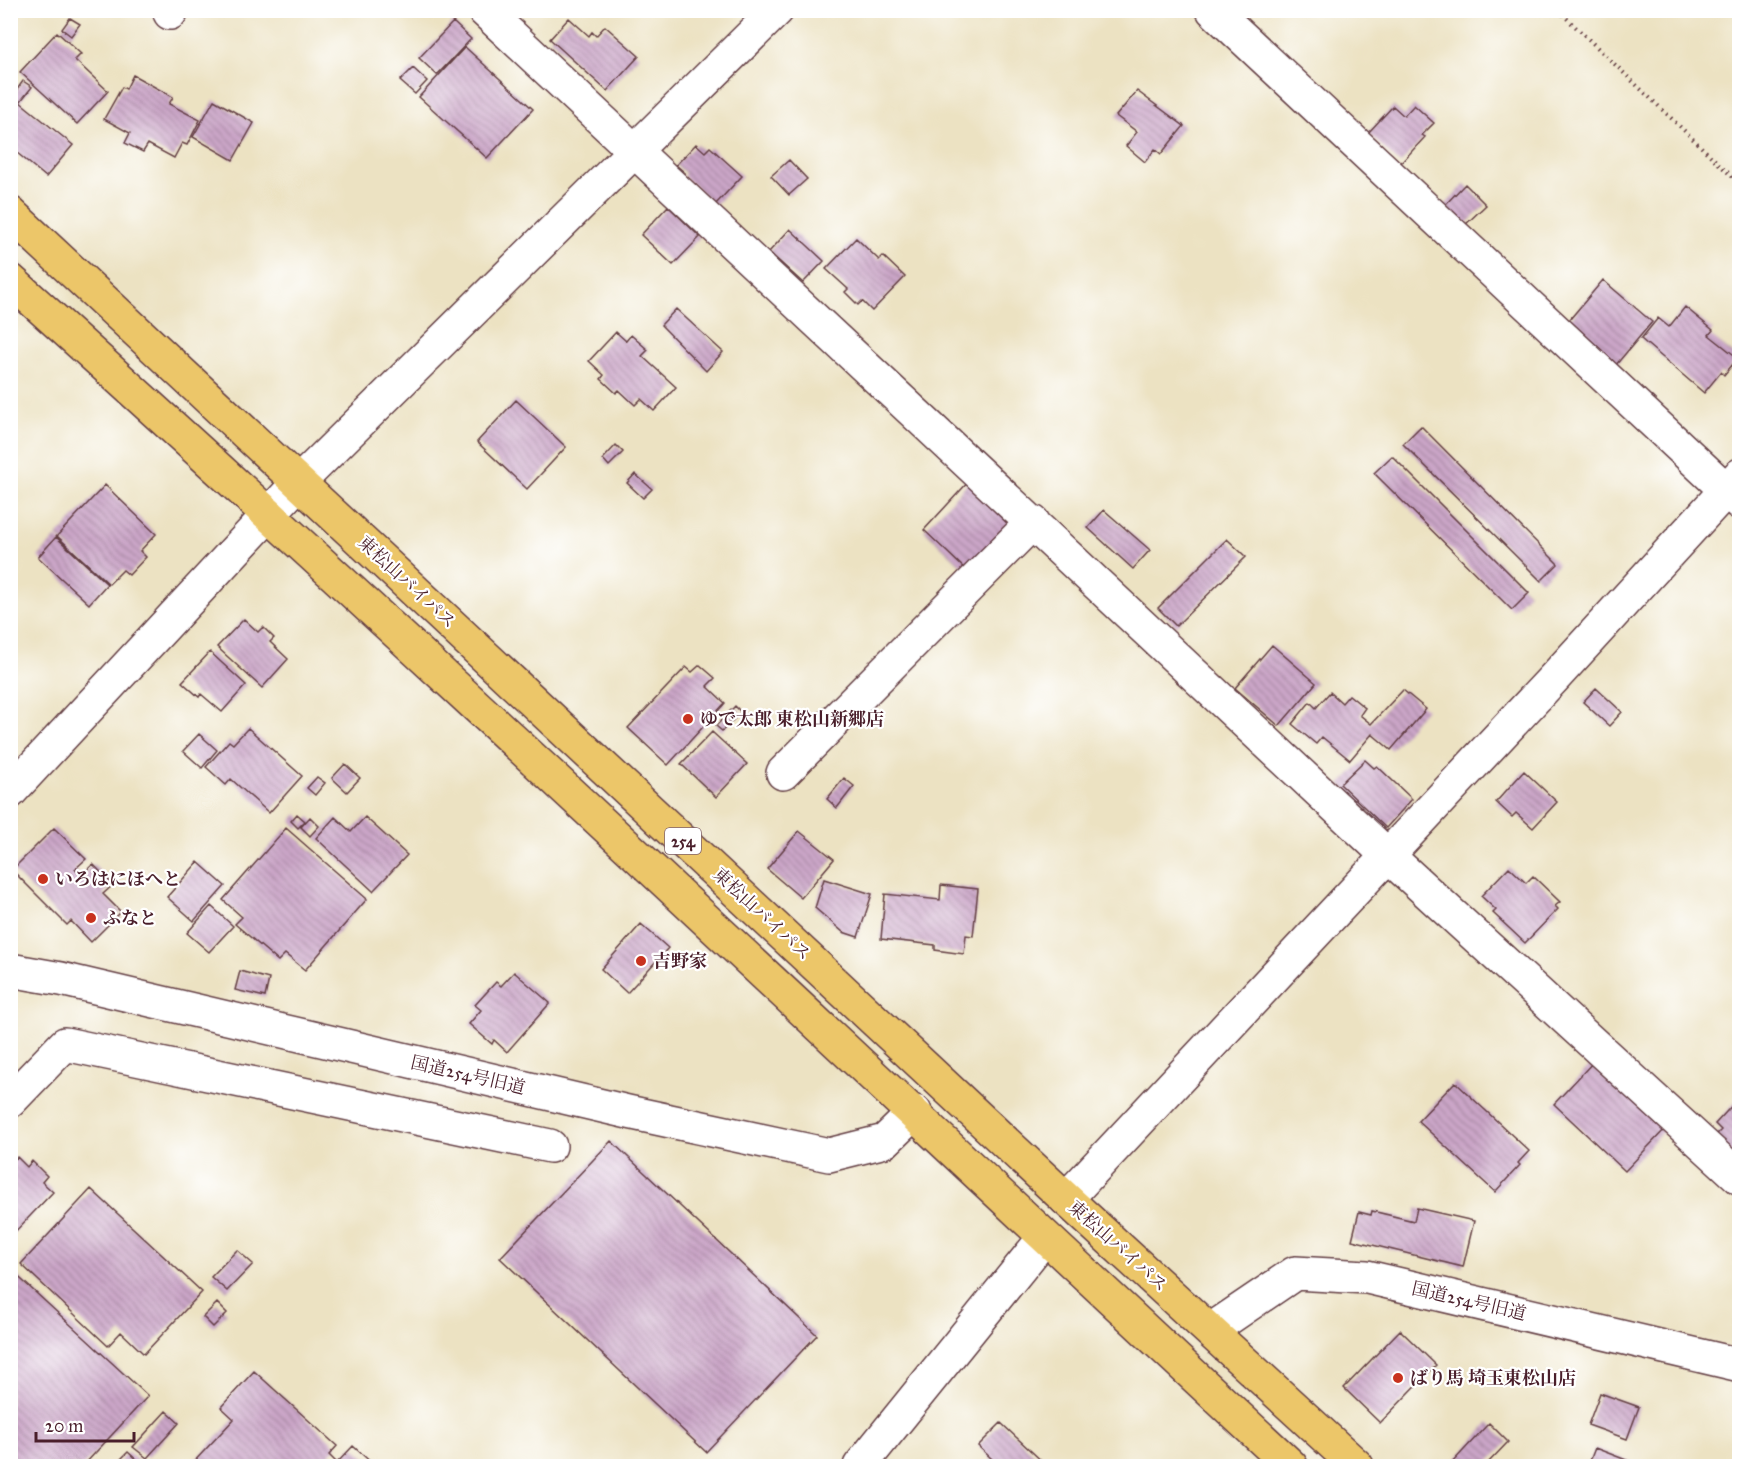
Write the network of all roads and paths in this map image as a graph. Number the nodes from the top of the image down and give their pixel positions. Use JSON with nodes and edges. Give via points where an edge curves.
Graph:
{"nodes":[{"id":1,"x":484,"y":10,"type":"edge"},
{"id":2,"x":777,"y":10,"type":"edge"},
{"id":3,"x":1213,"y":10,"type":"edge"},
{"id":4,"x":1558,"y":10,"type":"edge"},
{"id":5,"x":635,"y":152,"type":"junction"},
{"id":6,"x":1740,"y":184,"type":"edge"},
{"id":7,"x":10,"y":213,"type":"edge"},
{"id":8,"x":10,"y":280,"type":"edge"},
{"id":9,"x":300,"y":481,"type":"junction"},
{"id":10,"x":1735,"y":489,"type":"edge"},
{"id":11,"x":269,"y":513,"type":"junction"},
{"id":12,"x":1032,"y":522,"type":"junction"},
{"id":13,"x":783,"y":773,"type":"dead end"},
{"id":14,"x":10,"y":792,"type":"edge"},
{"id":15,"x":1387,"y":855,"type":"junction"},
{"id":16,"x":10,"y":970,"type":"edge"},
{"id":17,"x":10,"y":1101,"type":"edge"},
{"id":18,"x":915,"y":1112,"type":"junction"},
{"id":19,"x":550,"y":1146,"type":"dead end"},
{"id":20,"x":1740,"y":1178,"type":"edge"},
{"id":21,"x":1066,"y":1199,"type":"junction"},
{"id":22,"x":1044,"y":1237,"type":"junction"},
{"id":23,"x":1211,"y":1330,"type":"junction"},
{"id":24,"x":1740,"y":1365,"type":"edge"},
{"id":25,"x":860,"y":1467,"type":"edge"},
{"id":26,"x":1291,"y":1467,"type":"edge"},
{"id":27,"x":1357,"y":1467,"type":"edge"}],
"edges":[{"from":1,"to":5,"type":"street"},
{"from":2,"to":5,"type":"street"},
{"from":3,"to":10,"type":"street"},
{"from":4,"to":6,"type":"path"},
{"from":5,"to":9,"type":"street"},
{"from":5,"to":12,"type":"street"},
{"from":7,"to":9,"type":"highway","name":"東松山バイパス","number":"254"},
{"from":8,"to":11,"type":"highway","number":"254"},
{"from":9,"to":11,"type":"street"},
{"from":9,"to":21,"type":"highway","name":"東松山バイパス","number":"254"},
{"from":10,"to":15,"type":"street"},
{"from":11,"to":14,"type":"street"},
{"from":11,"to":18,"type":"highway","number":"254"},
{"from":12,"to":13,"type":"street"},
{"from":12,"to":15,"type":"street"},
{"from":15,"to":20,"type":"street"},
{"from":15,"to":21,"type":"street"},
{"from":16,"to":18,"type":"street","name":"国道254号旧道","via":[[829,1155],[885,1141]]},
{"from":17,"to":19,"type":"street","via":[[65,1044]]},
{"from":18,"to":22,"type":"highway","number":"254"},
{"from":21,"to":23,"type":"highway","name":"東松山バイパス","number":"254"},
{"from":22,"to":25,"type":"street"},
{"from":22,"to":26,"type":"highway","number":"254"},
{"from":23,"to":24,"type":"street","name":"国道254号旧道","via":[[1295,1273],[1329,1274],[1367,1277]]},
{"from":23,"to":27,"type":"highway","name":"東松山バイパス","number":"254"}]}
